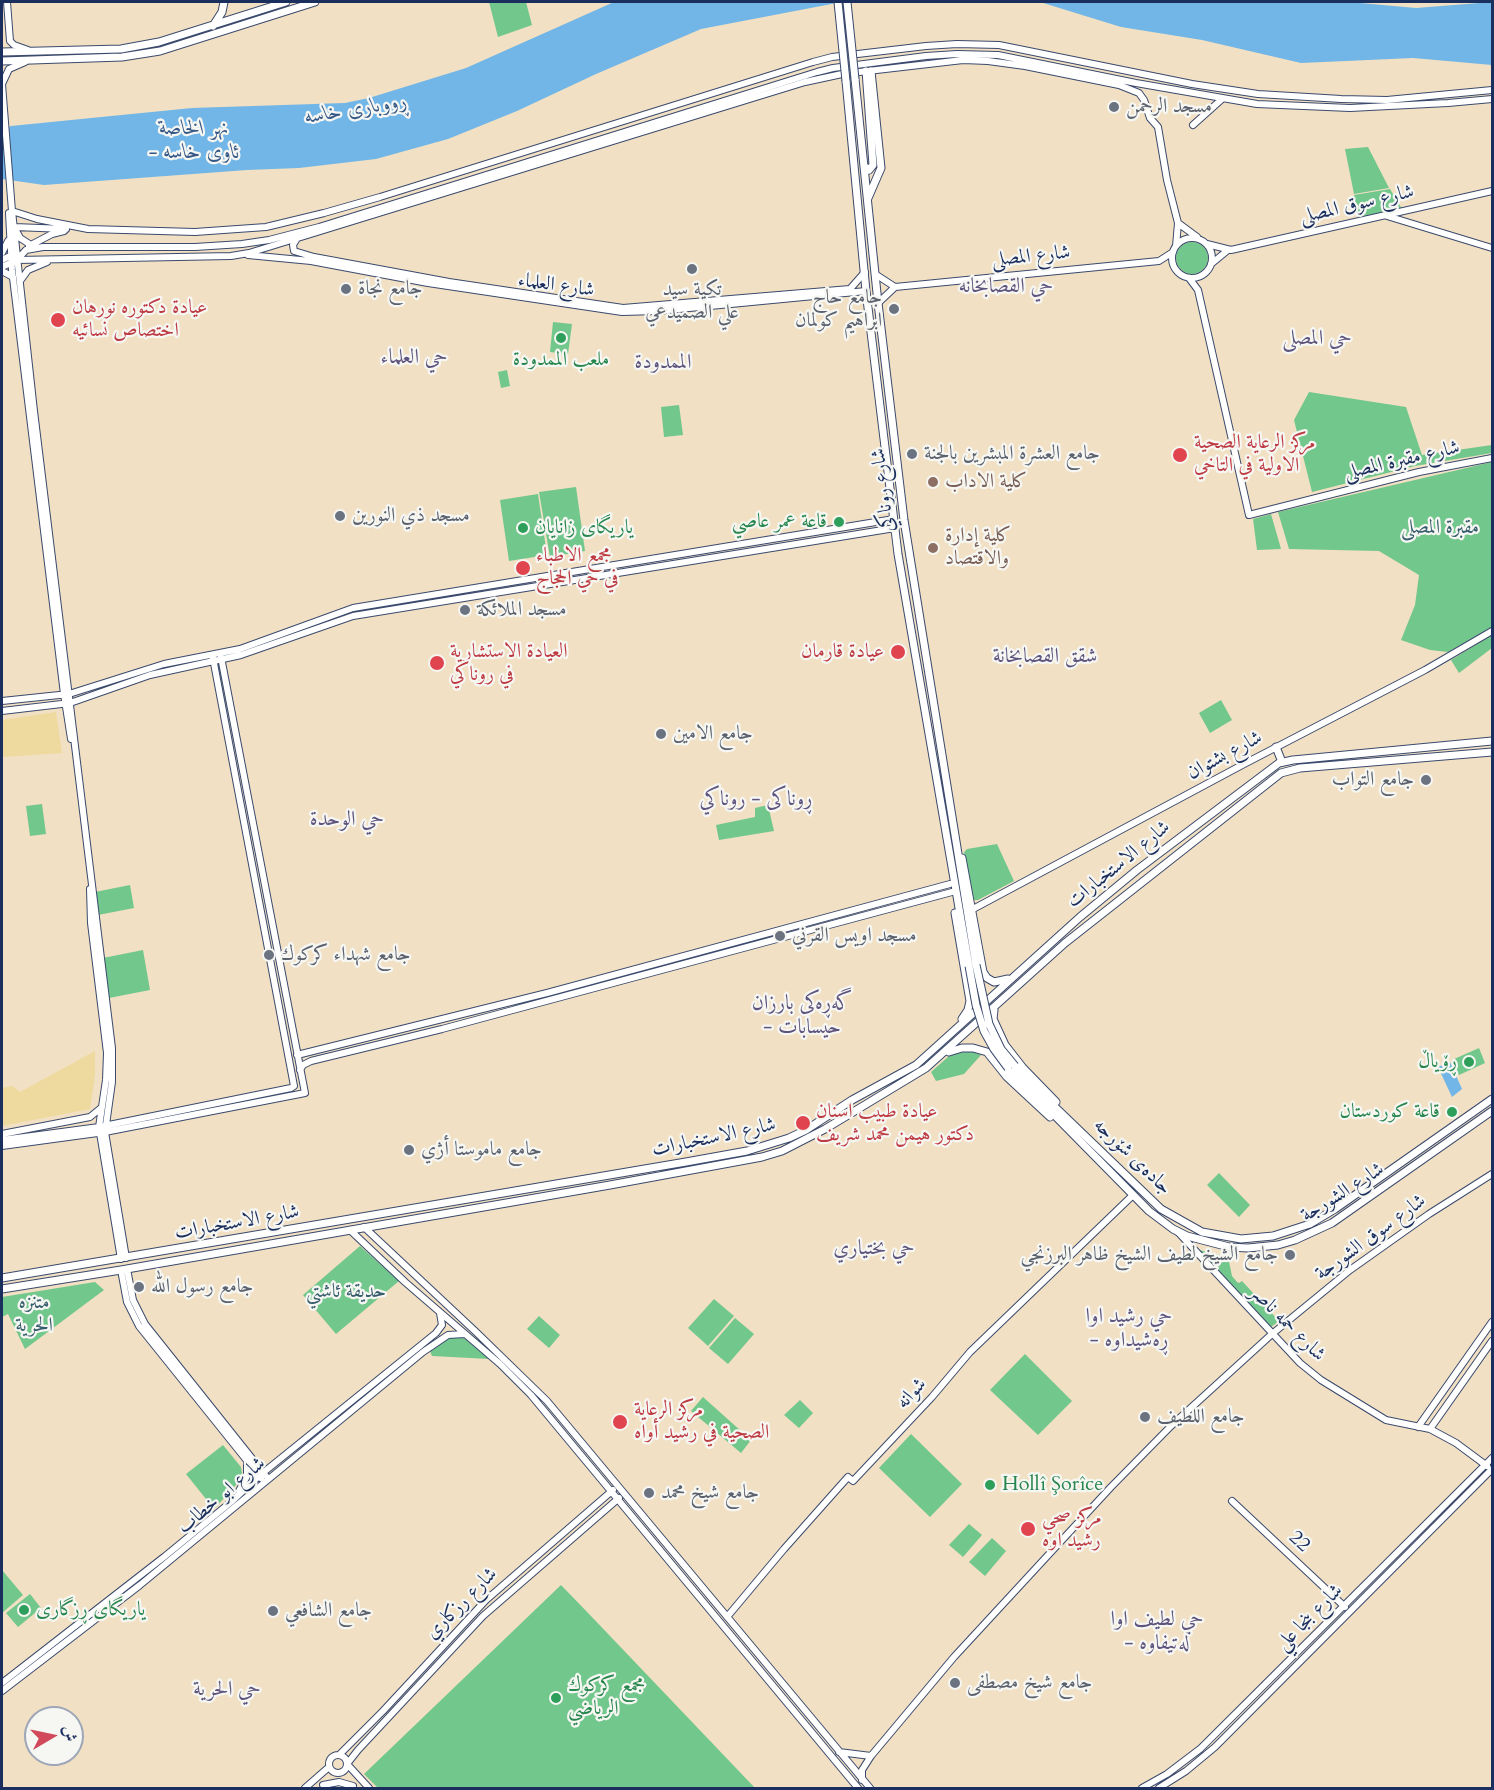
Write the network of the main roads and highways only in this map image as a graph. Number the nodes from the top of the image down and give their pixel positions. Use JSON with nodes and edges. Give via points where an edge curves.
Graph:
{"nodes":[{"id":1,"x":286,"y":2,"type":"edge"},
{"id":2,"x":315,"y":2,"type":"edge"},
{"id":3,"x":838,"y":2,"type":"edge"},
{"id":4,"x":847,"y":2,"type":"edge"},
{"id":5,"x":224,"y":3,"type":"edge"},
{"id":6,"x":238,"y":17,"type":"junction"},
{"id":7,"x":213,"y":26,"type":"junction"},
{"id":8,"x":2,"y":52,"type":"edge"},
{"id":9,"x":2,"y":61,"type":"edge"},
{"id":10,"x":863,"y":164,"type":"junction"},
{"id":11,"x":867,"y":201,"type":"junction"},
{"id":12,"x":894,"y":429,"type":"junction"},
{"id":13,"x":883,"y":431,"type":"junction"},
{"id":14,"x":1492,"y":741,"type":"edge"},
{"id":15,"x":1276,"y":747,"type":"road end"},
{"id":16,"x":1372,"y":752,"type":"junction"},
{"id":17,"x":1492,"y":752,"type":"edge"},
{"id":18,"x":942,"y":758,"type":"junction"},
{"id":19,"x":933,"y":759,"type":"junction"},
{"id":20,"x":1282,"y":762,"type":"junction"},
{"id":21,"x":1372,"y":762,"type":"junction"},
{"id":22,"x":952,"y":826,"type":"junction"},
{"id":23,"x":947,"y":845,"type":"junction"},
{"id":24,"x":1126,"y":879,"type":"junction"},
{"id":25,"x":1134,"y":887,"type":"junction"},
{"id":26,"x":973,"y":966,"type":"junction"},
{"id":27,"x":983,"y":972,"type":"junction"},
{"id":28,"x":1015,"y":974,"type":"junction"},
{"id":29,"x":967,"y":986,"type":"junction"},
{"id":30,"x":1000,"y":1004,"type":"junction"},
{"id":31,"x":951,"y":1033,"type":"junction"},
{"id":32,"x":1005,"y":1045,"type":"junction"},
{"id":33,"x":987,"y":1052,"type":"junction"},
{"id":34,"x":944,"y":1054,"type":"junction"},
{"id":35,"x":1011,"y":1067,"type":"junction"},
{"id":36,"x":1492,"y":1099,"type":"edge"},
{"id":37,"x":1492,"y":1111,"type":"edge"},
{"id":38,"x":806,"y":1130,"type":"junction"},
{"id":39,"x":1086,"y":1136,"type":"junction"},
{"id":40,"x":810,"y":1138,"type":"junction"},
{"id":41,"x":1076,"y":1138,"type":"junction"},
{"id":42,"x":1120,"y":1170,"type":"junction"},
{"id":43,"x":1114,"y":1176,"type":"junction"},
{"id":44,"x":1364,"y":1189,"type":"junction"},
{"id":45,"x":1370,"y":1198,"type":"junction"},
{"id":46,"x":449,"y":1203,"type":"junction"},
{"id":47,"x":451,"y":1212,"type":"junction"},
{"id":48,"x":270,"y":1234,"type":"junction"},
{"id":49,"x":272,"y":1244,"type":"junction"},
{"id":50,"x":34,"y":1273,"type":"junction"},
{"id":51,"x":2,"y":1278,"type":"edge"},
{"id":52,"x":35,"y":1283,"type":"junction"},
{"id":53,"x":2,"y":1289,"type":"edge"}],
"edges":[{"from":1,"to":6,"type":"main road"},
{"from":2,"to":9,"type":"main road","via":[[160,51],[122,57]]},
{"from":3,"to":13,"type":"main road","name":"شارع روناكي","bridge":true},
{"from":4,"to":10,"type":"main road","name":"شارع روناكي","bridge":true},
{"from":5,"to":6,"type":"main road"},
{"from":5,"to":7,"type":"main road"},
{"from":6,"to":7,"type":"main road"},
{"from":7,"to":8,"type":"main road","via":[[122,48]]},
{"from":10,"to":11,"type":"main road","name":"شارع روناكي"},
{"from":10,"to":11,"type":"main road","via":[[869,170],[873,165],[868,71],[881,168]]},
{"from":11,"to":12,"type":"main road","name":"شارع روناكي"},
{"from":12,"to":13,"type":"main road"},
{"from":12,"to":18,"type":"main road","name":"شارع روناكي","via":[[904,520]]},
{"from":13,"to":19,"type":"main road","name":"شارع روناكي"},
{"from":14,"to":16,"type":"main road"},
{"from":15,"to":20,"type":"main road"},
{"from":16,"to":20,"type":"main road"},
{"from":16,"to":21,"type":"main road"},
{"from":17,"to":21,"type":"main road","name":"شارع الاستخبارات"},
{"from":18,"to":19,"type":"main road"},
{"from":18,"to":22,"type":"main road","name":"شارع روناكي"},
{"from":19,"to":23,"type":"main road","name":"شارع روناكي"},
{"from":20,"to":24,"type":"main road","name":"شارع الاستخبارات"},
{"from":21,"to":25,"type":"main road","name":"شارع الاستخبارات","via":[[1281,773]]},
{"from":22,"to":26,"type":"main road","name":"شارع روناكي"},
{"from":22,"to":27,"type":"main road","via":[[973,909]]},
{"from":23,"to":26,"type":"main road","name":"شارع روناكي"},
{"from":23,"to":29,"type":"main road"},
{"from":24,"to":25,"type":"main road"},
{"from":24,"to":28,"type":"main road","name":"شارع الاستخبارات"},
{"from":25,"to":30,"type":"main road","name":"شارع الاستخبارات","via":[[1065,943]]},
{"from":26,"to":35,"type":"main road","bridge":true,"via":[[989,1024]]},
{"from":27,"to":28,"type":"main road","via":[[998,982]]},
{"from":27,"to":29,"type":"main road","via":[[980,984]]},
{"from":28,"to":31,"type":"main road","name":"شارع الاستخبارات"},
{"from":29,"to":31,"type":"main road","via":[[969,1006]]},
{"from":30,"to":32,"type":"main road","via":[[992,1017]]},
{"from":30,"to":34,"type":"main road","name":"شارع الاستخبارات"},
{"from":31,"to":38,"type":"main road","name":"شارع الاستخبارات","via":[[916,1065]]},
{"from":32,"to":33,"type":"main road","via":[[992,1038],[986,1043]]},
{"from":32,"to":39,"type":"main road"},
{"from":33,"to":34,"type":"main road","via":[[962,1048]]},
{"from":33,"to":41,"type":"main road","via":[[1035,1104]]},
{"from":34,"to":40,"type":"main road","name":"شارع الاستخبارات"},
{"from":35,"to":39,"type":"main road","name":"جادەی شۆرجە"},
{"from":35,"to":41,"type":"main road","name":"شارع الشورجة"},
{"from":36,"to":44,"type":"main road","name":"جادەی شۆرجە"},
{"from":37,"to":45,"type":"main road","name":"شارع الشورجة"},
{"from":38,"to":40,"type":"main road"},
{"from":38,"to":46,"type":"main road","name":"شارع الاستخبارات","via":[[747,1151]]},
{"from":39,"to":42,"type":"main road","name":"جادەی شۆرجە"},
{"from":40,"to":47,"type":"main road","name":"شارع الاستخبارات","via":[[762,1157]]},
{"from":41,"to":43,"type":"main road","name":"شارع الشورجة"},
{"from":42,"to":43,"type":"main road"},
{"from":42,"to":44,"type":"main road","name":"جادەی شۆرجە","via":[[1161,1209],[1202,1232],[1240,1239],[1298,1229]]},
{"from":43,"to":45,"type":"main road","name":"شارع الشورجة","via":[[1132,1196],[1176,1231],[1229,1247],[1295,1240],[1332,1223]]},
{"from":44,"to":45,"type":"main road"},
{"from":46,"to":47,"type":"main road"},
{"from":46,"to":48,"type":"main road","name":"شارع الاستخبارات"},
{"from":47,"to":49,"type":"main road","name":"شارع الاستخبارات"},
{"from":48,"to":49,"type":"main road"},
{"from":48,"to":50,"type":"main road","name":"شارع الاستخبارات"},
{"from":49,"to":52,"type":"main road","name":"شارع الاستخبارات"},
{"from":50,"to":51,"type":"main road","name":"شارع الاستخبارات"},
{"from":50,"to":52,"type":"main road"},
{"from":52,"to":53,"type":"main road","name":"شارع الاستخبارات"}]}
